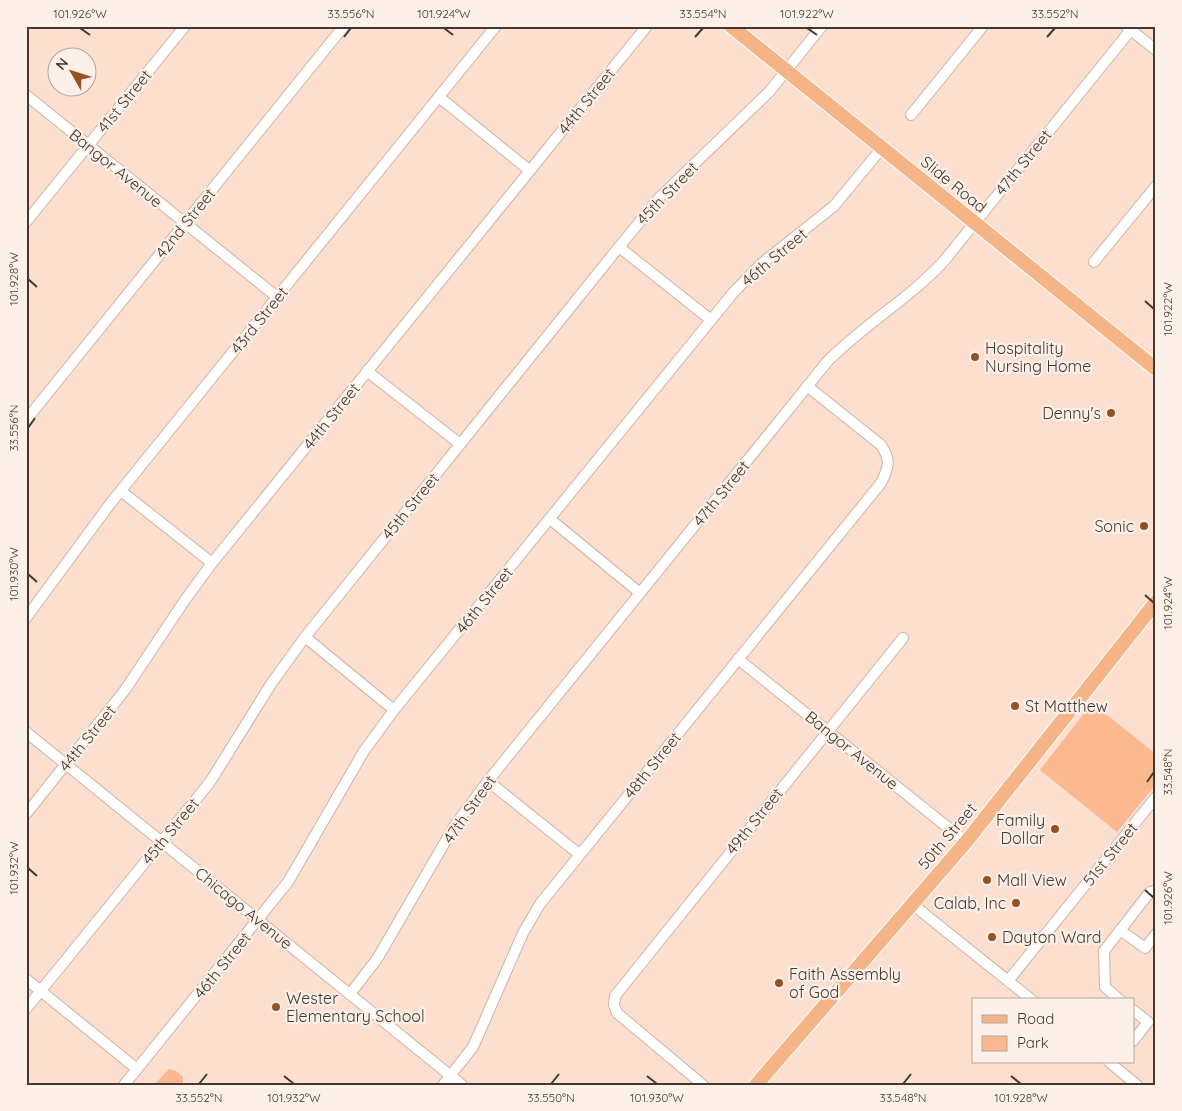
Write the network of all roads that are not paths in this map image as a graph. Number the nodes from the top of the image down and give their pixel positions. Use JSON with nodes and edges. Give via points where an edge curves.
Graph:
{"nodes":[{"id":1,"x":185,"y":26,"type":"edge"},
{"id":2,"x":344,"y":26,"type":"edge"},
{"id":3,"x":496,"y":26,"type":"edge"},
{"id":4,"x":647,"y":26,"type":"edge"},
{"id":5,"x":731,"y":26,"type":"edge"},
{"id":6,"x":822,"y":26,"type":"edge"},
{"id":7,"x":983,"y":26,"type":"edge"},
{"id":8,"x":1130,"y":27,"type":"edge"},
{"id":9,"x":1156,"y":50,"type":"edge"},
{"id":10,"x":786,"y":71,"type":"junction"},
{"id":11,"x":26,"y":95,"type":"edge"},
{"id":12,"x":438,"y":98,"type":"junction"},
{"id":13,"x":911,"y":115,"type":"dead end"},
{"id":14,"x":88,"y":145,"type":"junction"},
{"id":15,"x":882,"y":148,"type":"junction"},
{"id":16,"x":529,"y":170,"type":"junction"},
{"id":17,"x":1156,"y":186,"type":"edge"},
{"id":18,"x":26,"y":222,"type":"edge"},
{"id":19,"x":974,"y":223,"type":"junction"},
{"id":20,"x":185,"y":224,"type":"junction"},
{"id":21,"x":619,"y":247,"type":"junction"},
{"id":22,"x":1094,"y":262,"type":"dead end"},
{"id":23,"x":277,"y":297,"type":"junction"},
{"id":24,"x":711,"y":320,"type":"junction"},
{"id":25,"x":1156,"y":369,"type":"edge"},
{"id":26,"x":367,"y":371,"type":"junction"},
{"id":27,"x":807,"y":386,"type":"junction"},
{"id":28,"x":26,"y":420,"type":"edge"},
{"id":29,"x":460,"y":444,"type":"junction"},
{"id":30,"x":121,"y":491,"type":"junction"},
{"id":31,"x":550,"y":518,"type":"junction"},
{"id":32,"x":212,"y":563,"type":"junction"},
{"id":33,"x":640,"y":593,"type":"junction"},
{"id":34,"x":1156,"y":602,"type":"edge"},
{"id":35,"x":26,"y":618,"type":"edge"},
{"id":36,"x":304,"y":638,"type":"junction"},
{"id":37,"x":903,"y":638,"type":"dead end"},
{"id":38,"x":738,"y":659,"type":"junction"},
{"id":39,"x":394,"y":710,"type":"junction"},
{"id":40,"x":828,"y":730,"type":"junction"},
{"id":41,"x":26,"y":732,"type":"edge"},
{"id":42,"x":66,"y":764,"type":"junction"},
{"id":43,"x":488,"y":781,"type":"junction"},
{"id":44,"x":1156,"y":798,"type":"edge"},
{"id":45,"x":26,"y":814,"type":"edge"},
{"id":46,"x":162,"y":841,"type":"junction"},
{"id":47,"x":966,"y":842,"type":"junction"},
{"id":48,"x":580,"y":854,"type":"junction"},
{"id":49,"x":1156,"y":891,"type":"edge"},
{"id":50,"x":912,"y":904,"type":"junction"},
{"id":51,"x":259,"y":920,"type":"junction"},
{"id":52,"x":1120,"y":930,"type":"junction"},
{"id":53,"x":1156,"y":934,"type":"edge"},
{"id":54,"x":26,"y":979,"type":"edge"},
{"id":55,"x":1008,"y":981,"type":"junction"},
{"id":56,"x":41,"y":990,"type":"junction"},
{"id":57,"x":350,"y":994,"type":"junction"},
{"id":58,"x":1029,"y":998,"type":"edge"},
{"id":59,"x":1118,"y":998,"type":"edge"},
{"id":60,"x":26,"y":1009,"type":"edge"},
{"id":61,"x":1134,"y":1011,"type":"edge"},
{"id":62,"x":1152,"y":1026,"type":"edge"},
{"id":63,"x":1134,"y":1040,"type":"edge"},
{"id":64,"x":1113,"y":1064,"type":"edge"},
{"id":65,"x":137,"y":1068,"type":"junction"},
{"id":66,"x":451,"y":1076,"type":"junction"},
{"id":67,"x":124,"y":1085,"type":"edge"},
{"id":68,"x":443,"y":1085,"type":"edge"},
{"id":69,"x":462,"y":1085,"type":"edge"},
{"id":70,"x":703,"y":1085,"type":"edge"},
{"id":71,"x":756,"y":1085,"type":"edge"},
{"id":72,"x":1137,"y":1085,"type":"edge"}],
"edges":[{"from":1,"to":14,"type":"street","name":"41st Street"},
{"from":2,"to":20,"type":"street","name":"42nd Street"},
{"from":3,"to":12,"type":"street","name":"43rd Street"},
{"from":4,"to":16,"type":"street","name":"44th Street"},
{"from":5,"to":10,"type":"main road","name":"Slide Road"},
{"from":6,"to":10,"type":"street","name":"45th Street"},
{"from":7,"to":13,"type":"street"},
{"from":8,"to":9,"type":"street"},
{"from":8,"to":19,"type":"street","name":"47th Street"},
{"from":10,"to":15,"type":"main road","name":"Slide Road"},
{"from":10,"to":21,"type":"street","name":"45th Street","via":[[769,92],[661,196]]},
{"from":11,"to":14,"type":"street","name":"Bangor Avenue"},
{"from":12,"to":16,"type":"street"},
{"from":12,"to":23,"type":"street","name":"43rd Street"},
{"from":14,"to":18,"type":"street","name":"41st Street"},
{"from":14,"to":20,"type":"street","name":"Bangor Avenue"},
{"from":15,"to":19,"type":"main road","name":"Slide Road"},
{"from":15,"to":24,"type":"street","name":"46th Street","via":[[834,206],[748,276]]},
{"from":16,"to":26,"type":"street","name":"44th Street"},
{"from":17,"to":22,"type":"street"},
{"from":19,"to":25,"type":"main road","name":"Slide Road"},
{"from":19,"to":27,"type":"street","name":"47th Street","via":[[929,278],[842,347]]},
{"from":20,"to":23,"type":"street","name":"Bangor Avenue"},
{"from":20,"to":28,"type":"street","name":"42nd Street"},
{"from":21,"to":24,"type":"street"},
{"from":21,"to":29,"type":"street","name":"45th Street"},
{"from":23,"to":30,"type":"street","name":"43rd Street"},
{"from":24,"to":31,"type":"street","name":"46th Street"},
{"from":26,"to":29,"type":"street"},
{"from":26,"to":32,"type":"street","name":"44th Street"},
{"from":27,"to":33,"type":"street","name":"47th Street"},
{"from":27,"to":38,"type":"street","name":"48th Street","via":[[881,445],[888,455],[886,472]]},
{"from":29,"to":36,"type":"street","name":"45th Street"},
{"from":30,"to":32,"type":"street"},
{"from":30,"to":35,"type":"street","name":"43rd Street"},
{"from":31,"to":33,"type":"street"},
{"from":31,"to":39,"type":"street","name":"46th Street"},
{"from":32,"to":42,"type":"street","name":"44th Street","via":[[125,690]]},
{"from":33,"to":43,"type":"street","name":"47th Street"},
{"from":34,"to":47,"type":"main road","name":"50th Street"},
{"from":36,"to":39,"type":"street"},
{"from":36,"to":46,"type":"street","name":"45th Street","via":[[210,782]]},
{"from":37,"to":40,"type":"street","name":"49th Street"},
{"from":38,"to":40,"type":"street","name":"Bangor Avenue"},
{"from":38,"to":48,"type":"street","name":"48th Street"},
{"from":39,"to":51,"type":"street","name":"46th Street","via":[[364,751],[288,882]]},
{"from":40,"to":47,"type":"street","name":"Bangor Avenue"},
{"from":40,"to":70,"type":"street","name":"49th Street","via":[[614,996],[617,1013]]},
{"from":41,"to":42,"type":"street","name":"Chicago Avenue"},
{"from":42,"to":45,"type":"street","name":"44th Street"},
{"from":42,"to":46,"type":"street","name":"Chicago Avenue"},
{"from":43,"to":48,"type":"street"},
{"from":43,"to":57,"type":"street","name":"47th Street","via":[[455,825],[377,959]]},
{"from":44,"to":55,"type":"street","name":"51st Street"},
{"from":46,"to":51,"type":"street","name":"Chicago Avenue"},
{"from":46,"to":56,"type":"street","name":"45th Street"},
{"from":47,"to":50,"type":"main road","name":"50th Street"},
{"from":48,"to":66,"type":"street","name":"48th Street","via":[[530,919],[473,1047]]},
{"from":49,"to":52,"type":"street","via":[[1150,892]]},
{"from":50,"to":55,"type":"street"},
{"from":50,"to":71,"type":"main road","name":"50th Street"},
{"from":51,"to":57,"type":"street","name":"Chicago Avenue"},
{"from":51,"to":65,"type":"street","name":"46th Street"},
{"from":52,"to":53,"type":"street","via":[[1145,948]]},
{"from":52,"to":59,"type":"street","via":[[1104,951],[1105,988]]},
{"from":54,"to":56,"type":"street"},
{"from":55,"to":58,"type":"street"},
{"from":56,"to":60,"type":"street","name":"45th Street"},
{"from":56,"to":65,"type":"street"},
{"from":57,"to":66,"type":"street","name":"Chicago Avenue"},
{"from":61,"to":62,"type":"street"},
{"from":62,"to":63,"type":"street"},
{"from":64,"to":72,"type":"street"},
{"from":65,"to":67,"type":"street","name":"46th Street"},
{"from":66,"to":68,"type":"street","name":"48th Street"},
{"from":66,"to":69,"type":"street","name":"Chicago Avenue"}]}
